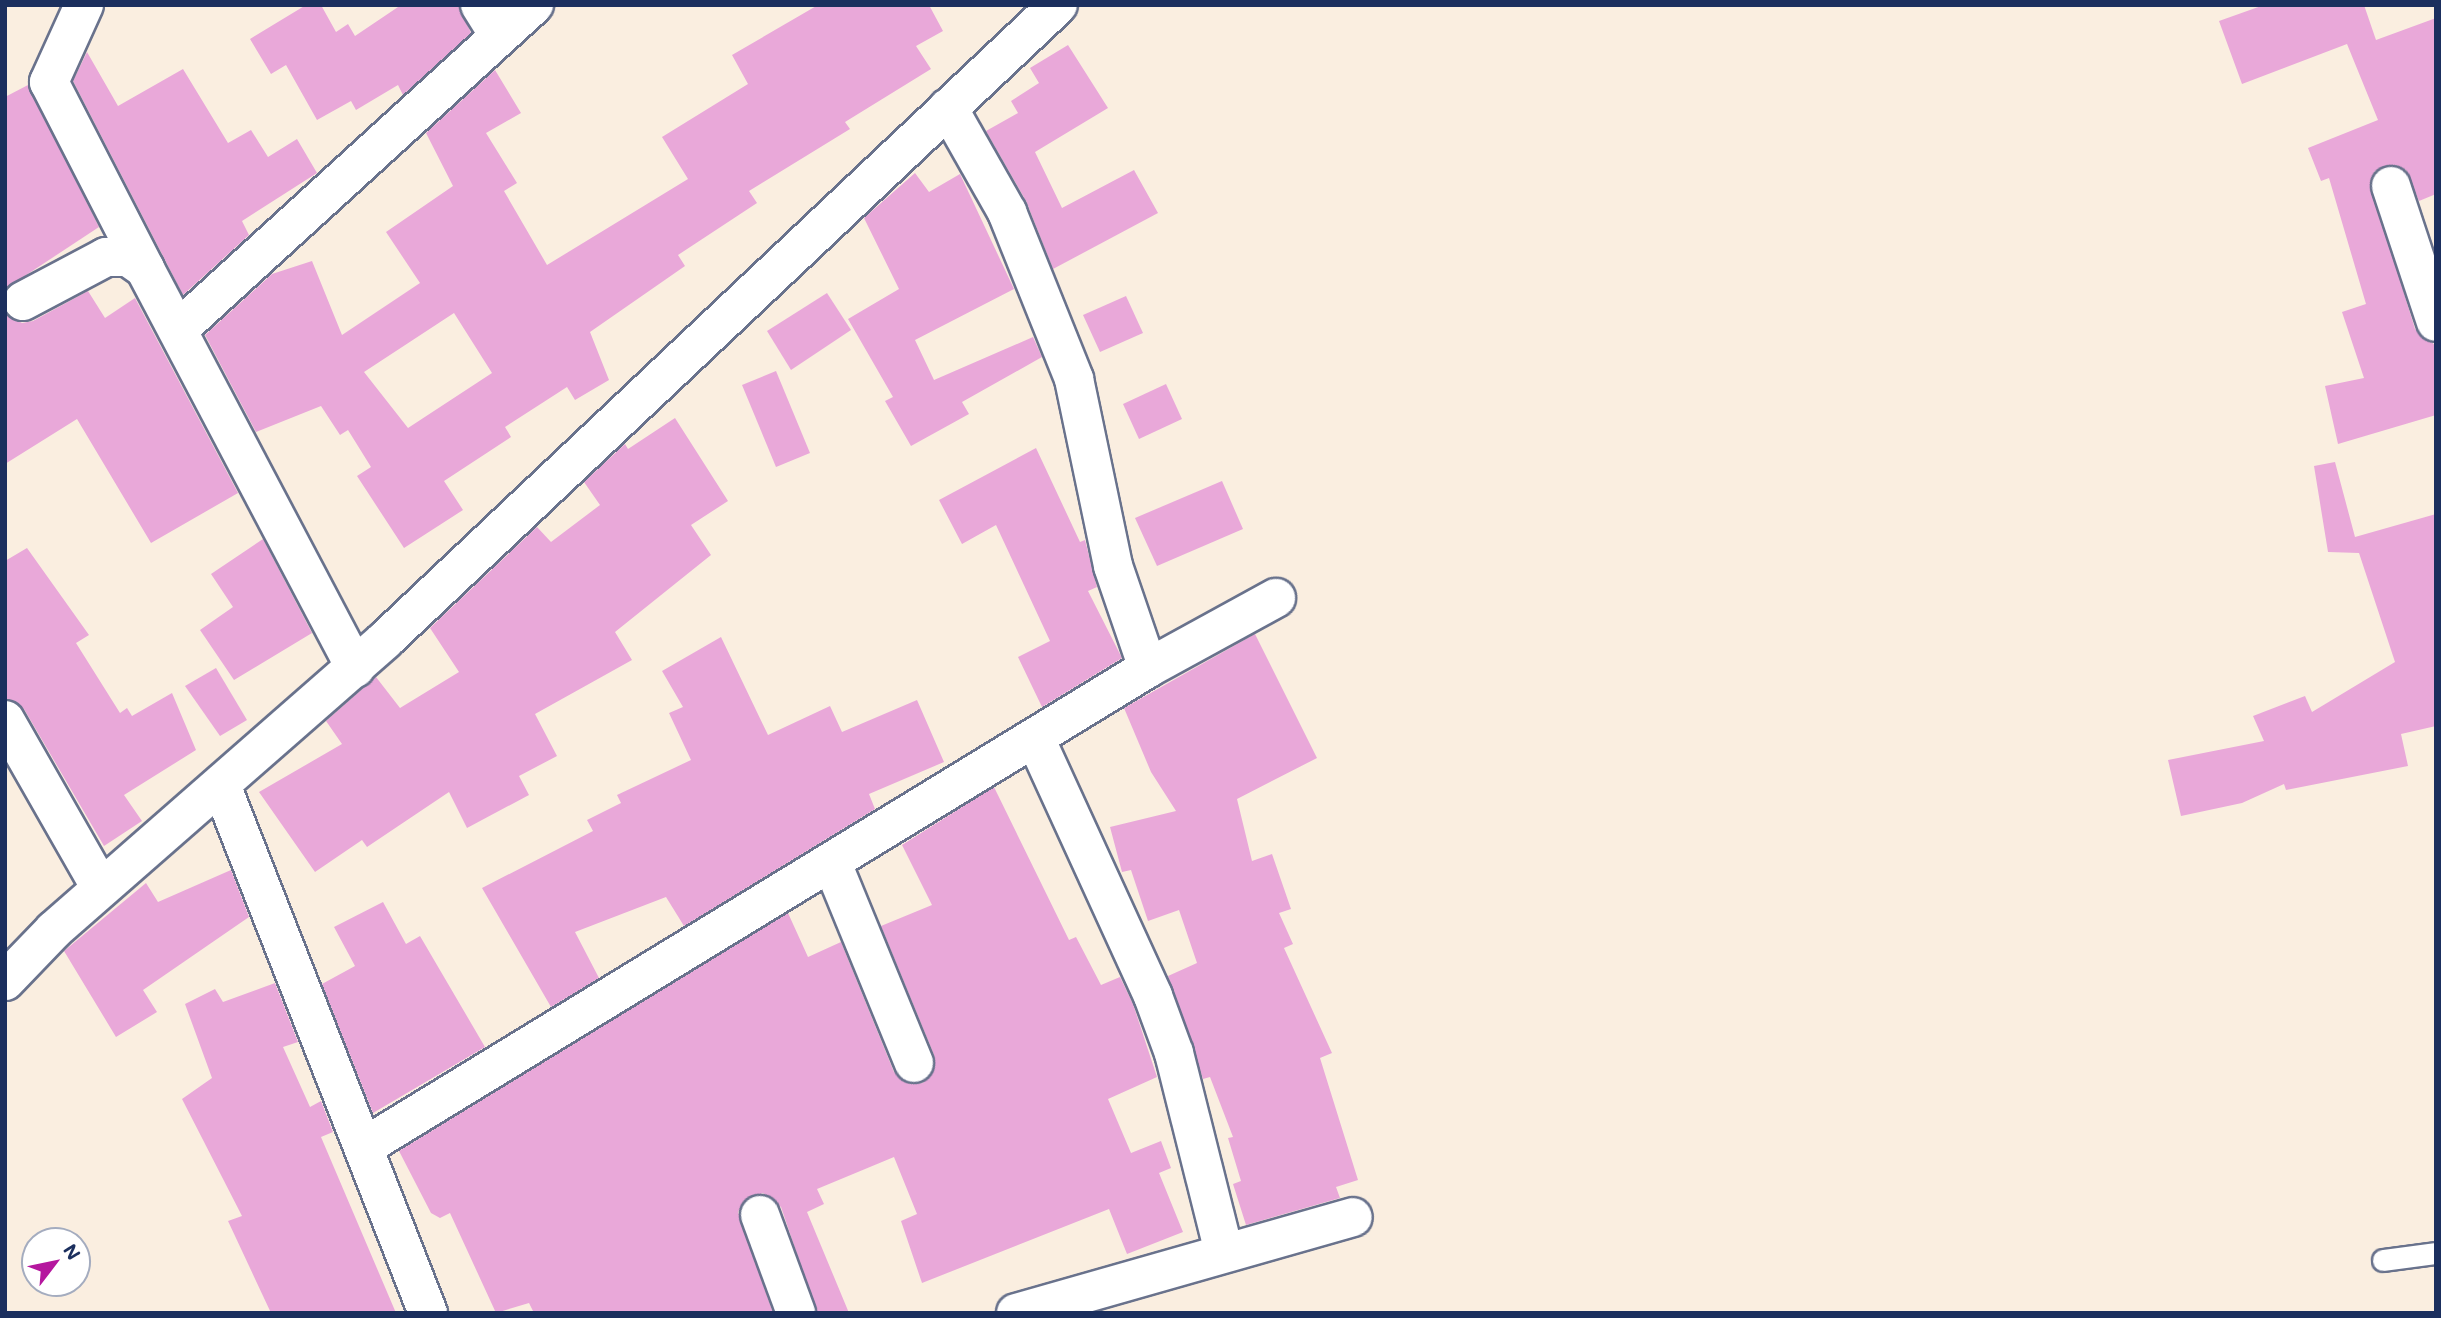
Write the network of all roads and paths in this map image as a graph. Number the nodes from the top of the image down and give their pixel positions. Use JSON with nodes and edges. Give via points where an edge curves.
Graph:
{"nodes":[{"id":1,"x":83,"y":5,"type":"edge"},
{"id":2,"x":534,"y":5,"type":"edge"},
{"id":3,"x":1058,"y":5,"type":"edge"},
{"id":4,"x":490,"y":20,"type":"edge"},
{"id":5,"x":948,"y":108,"type":"junction"},
{"id":6,"x":2391,"y":186,"type":"dead end"},
{"id":7,"x":145,"y":269,"type":"junction"},
{"id":8,"x":23,"y":301,"type":"dead end"},
{"id":9,"x":2436,"y":322,"type":"edge"},
{"id":10,"x":180,"y":327,"type":"junction"},
{"id":11,"x":1276,"y":598,"type":"dead end"},
{"id":12,"x":355,"y":668,"type":"junction"},
{"id":13,"x":1148,"y":668,"type":"junction"},
{"id":14,"x":5,"y":720,"type":"edge"},
{"id":15,"x":1035,"y":738,"type":"junction"},
{"id":16,"x":221,"y":785,"type":"junction"},
{"id":17,"x":832,"y":863,"type":"junction"},
{"id":18,"x":101,"y":888,"type":"junction"},
{"id":19,"x":5,"y":981,"type":"edge"},
{"id":20,"x":914,"y":1063,"type":"dead end"},
{"id":21,"x":367,"y":1145,"type":"junction"},
{"id":22,"x":760,"y":1215,"type":"dead end"},
{"id":23,"x":1353,"y":1217,"type":"dead end"},
{"id":24,"x":1224,"y":1252,"type":"junction"},
{"id":25,"x":2436,"y":1253,"type":"edge"},
{"id":26,"x":2383,"y":1260,"type":"dead end"},
{"id":27,"x":428,"y":1313,"type":"edge"},
{"id":28,"x":796,"y":1313,"type":"edge"},
{"id":29,"x":1016,"y":1313,"type":"edge"}],
"edges":[{"from":1,"to":7,"type":"street","via":[[49,82]]},
{"from":2,"to":4,"type":"street"},
{"from":3,"to":5,"type":"street"},
{"from":4,"to":10,"type":"street"},
{"from":5,"to":12,"type":"street"},
{"from":5,"to":13,"type":"street","via":[[1007,212],[1069,366],[1112,566]]},
{"from":6,"to":9,"type":"street"},
{"from":7,"to":8,"type":"street","via":[[128,257],[106,257]]},
{"from":7,"to":10,"type":"street"},
{"from":10,"to":12,"type":"street"},
{"from":11,"to":13,"type":"street"},
{"from":12,"to":16,"type":"street"},
{"from":13,"to":15,"type":"street"},
{"from":14,"to":18,"type":"street"},
{"from":15,"to":17,"type":"street"},
{"from":15,"to":24,"type":"street","via":[[1166,1030]]},
{"from":16,"to":18,"type":"street"},
{"from":16,"to":21,"type":"street"},
{"from":17,"to":20,"type":"street"},
{"from":17,"to":21,"type":"street"},
{"from":18,"to":19,"type":"street"},
{"from":21,"to":27,"type":"street"},
{"from":22,"to":28,"type":"street"},
{"from":23,"to":24,"type":"street"},
{"from":24,"to":29,"type":"street"},
{"from":25,"to":26,"type":"lane"}]}
